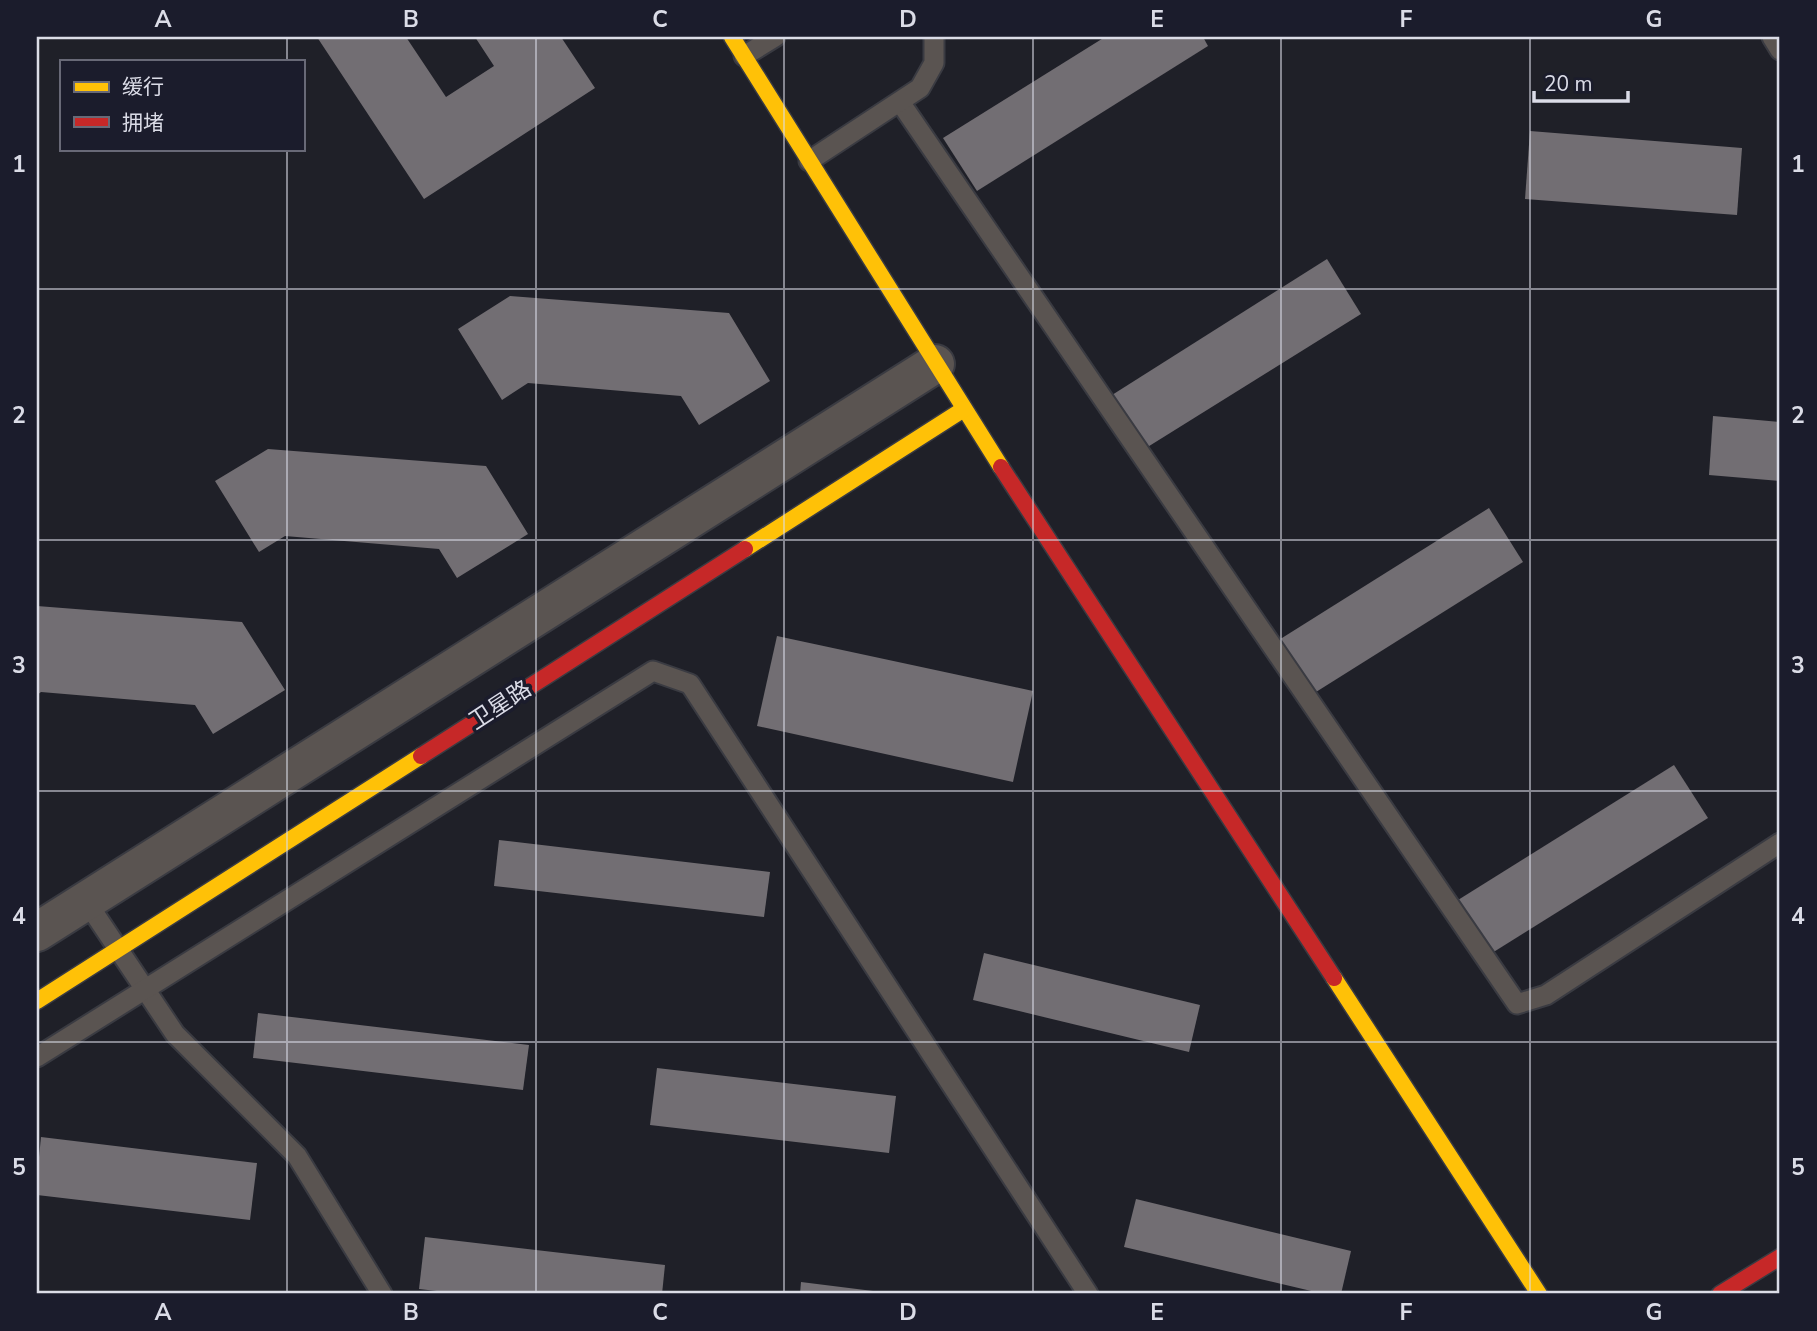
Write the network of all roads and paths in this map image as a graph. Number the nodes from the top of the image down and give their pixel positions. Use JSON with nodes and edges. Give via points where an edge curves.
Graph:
{"nodes":[{"id":1,"x":732,"y":37,"type":"edge"},
{"id":2,"x":775,"y":37,"type":"edge"},
{"id":3,"x":934,"y":37,"type":"edge"},
{"id":4,"x":1772,"y":37,"type":"edge"},
{"id":5,"x":1780,"y":50,"type":"edge"},
{"id":6,"x":744,"y":56,"type":"junction"},
{"id":7,"x":900,"y":102,"type":"junction"},
{"id":8,"x":809,"y":161,"type":"junction"},
{"id":9,"x":935,"y":364,"type":"junction"},
{"id":10,"x":964,"y":409,"type":"junction"},
{"id":11,"x":1780,"y":843,"type":"edge"},
{"id":12,"x":86,"y":901,"type":"junction"},
{"id":13,"x":37,"y":932,"type":"edge"},
{"id":14,"x":118,"y":948,"type":"junction"},
{"id":15,"x":145,"y":989,"type":"junction"},
{"id":16,"x":37,"y":1001,"type":"edge"},
{"id":17,"x":37,"y":1058,"type":"edge"},
{"id":18,"x":1780,"y":1257,"type":"edge"},
{"id":19,"x":383,"y":1294,"type":"edge"},
{"id":20,"x":1088,"y":1294,"type":"edge"},
{"id":21,"x":1539,"y":1294,"type":"edge"},
{"id":22,"x":1720,"y":1294,"type":"edge"}],
"edges":[{"from":1,"to":6,"type":"street"},
{"from":2,"to":6,"type":"lane"},
{"from":3,"to":7,"type":"lane","via":[[934,63],[920,88]]},
{"from":4,"to":5,"type":"lane"},
{"from":6,"to":8,"type":"street"},
{"from":7,"to":8,"type":"lane"},
{"from":7,"to":11,"type":"lane","via":[[1517,1004],[1546,995]]},
{"from":8,"to":9,"type":"street"},
{"from":9,"to":10,"type":"street"},
{"from":9,"to":12,"type":"street"},
{"from":10,"to":14,"type":"street","name":"卫星路"},
{"from":10,"to":21,"type":"street"},
{"from":12,"to":13,"type":"street"},
{"from":12,"to":14,"type":"lane"},
{"from":14,"to":15,"type":"lane"},
{"from":14,"to":16,"type":"street","name":"卫星路"},
{"from":15,"to":17,"type":"lane"},
{"from":15,"to":19,"type":"lane","via":[[175,1034],[297,1156]]},
{"from":15,"to":20,"type":"lane","via":[[653,671],[690,684]]},
{"from":18,"to":22,"type":"street"}]}
